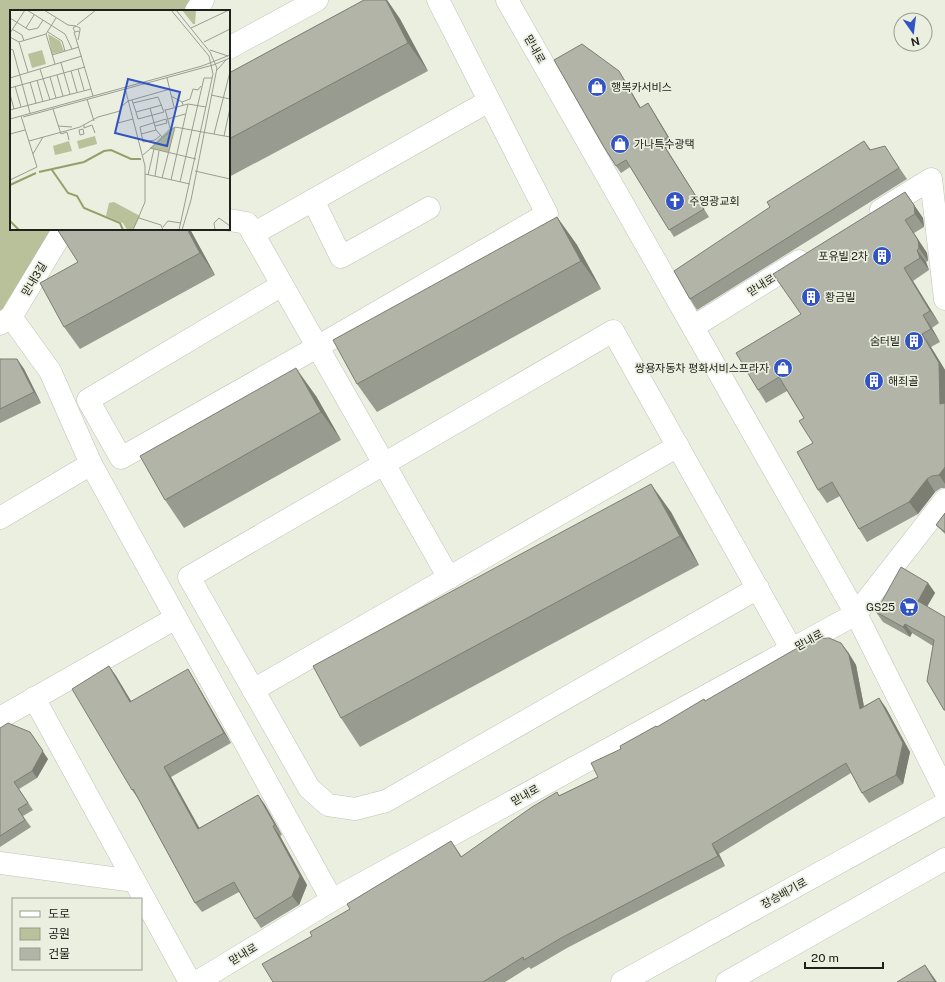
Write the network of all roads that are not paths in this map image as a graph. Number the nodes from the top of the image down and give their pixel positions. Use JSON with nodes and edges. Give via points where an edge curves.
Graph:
{"nodes":[{"id":1,"x":203,"y":0,"type":"edge"},
{"id":2,"x":317,"y":0,"type":"edge"},
{"id":3,"x":438,"y":0,"type":"edge"},
{"id":4,"x":507,"y":0,"type":"edge"},
{"id":5,"x":197,"y":10,"type":"edge"},
{"id":6,"x":230,"y":47,"type":"edge"},
{"id":7,"x":489,"y":101,"type":"junction"},
{"id":8,"x":313,"y":200,"type":"junction"},
{"id":9,"x":429,"y":208,"type":"dead end"},
{"id":10,"x":230,"y":220,"type":"edge"},
{"id":11,"x":865,"y":220,"type":"edge"},
{"id":12,"x":63,"y":230,"type":"edge"},
{"id":13,"x":253,"y":234,"type":"junction"},
{"id":14,"x":819,"y":249,"type":"edge"},
{"id":15,"x":282,"y":285,"type":"junction"},
{"id":16,"x":945,"y":299,"type":"edge"},
{"id":17,"x":6,"y":321,"type":"edge"},
{"id":18,"x":693,"y":327,"type":"junction"},
{"id":19,"x":318,"y":347,"type":"junction"},
{"id":20,"x":678,"y":446,"type":"junction"},
{"id":21,"x":91,"y":464,"type":"junction"},
{"id":22,"x":384,"y":464,"type":"junction"},
{"id":23,"x":945,"y":500,"type":"edge"},
{"id":24,"x":0,"y":518,"type":"edge"},
{"id":25,"x":449,"y":578,"type":"junction"},
{"id":26,"x":758,"y":588,"type":"junction"},
{"id":27,"x":856,"y":614,"type":"junction"},
{"id":28,"x":176,"y":618,"type":"junction"},
{"id":29,"x":792,"y":650,"type":"junction"},
{"id":30,"x":253,"y":690,"type":"junction"},
{"id":31,"x":34,"y":698,"type":"junction"},
{"id":32,"x":0,"y":718,"type":"edge"},
{"id":33,"x":945,"y":791,"type":"edge"},
{"id":34,"x":945,"y":804,"type":"edge"},
{"id":35,"x":945,"y":859,"type":"edge"},
{"id":36,"x":0,"y":863,"type":"edge"},
{"id":37,"x":134,"y":880,"type":"junction"},
{"id":38,"x":332,"y":900,"type":"junction"},
{"id":39,"x":190,"y":982,"type":"edge"},
{"id":40,"x":197,"y":982,"type":"edge"},
{"id":41,"x":622,"y":982,"type":"edge"},
{"id":42,"x":727,"y":982,"type":"edge"}],
"edges":[{"from":1,"to":5,"type":"street"},
{"from":2,"to":6,"type":"street"},
{"from":3,"to":7,"type":"street"},
{"from":4,"to":18,"type":"street","name":"맏내로"},
{"from":7,"to":8,"type":"street"},
{"from":7,"to":19,"type":"street","via":[[546,214]]},
{"from":8,"to":9,"type":"street","via":[[341,257]]},
{"from":8,"to":13,"type":"street"},
{"from":10,"to":13,"type":"street","via":[[247,223]]},
{"from":11,"to":16,"type":"street","via":[[931,179]]},
{"from":12,"to":17,"type":"street","name":"맏내3길"},
{"from":13,"to":15,"type":"street"},
{"from":14,"to":18,"type":"street","name":"맏내로"},
{"from":15,"to":19,"type":"street"},
{"from":15,"to":19,"type":"street","via":[[88,400],[121,458]]},
{"from":17,"to":21,"type":"street","via":[[50,371]]},
{"from":18,"to":27,"type":"street","name":"맏내로"},
{"from":19,"to":22,"type":"street"},
{"from":20,"to":22,"type":"street","via":[[613,331]]},
{"from":20,"to":25,"type":"street"},
{"from":20,"to":26,"type":"street"},
{"from":21,"to":24,"type":"street"},
{"from":21,"to":28,"type":"street"},
{"from":22,"to":25,"type":"street"},
{"from":22,"to":30,"type":"street","via":[[189,577]]},
{"from":23,"to":27,"type":"street","name":"맏내로"},
{"from":25,"to":30,"type":"street"},
{"from":26,"to":29,"type":"street"},
{"from":26,"to":30,"type":"street","via":[[386,801],[355,809],[328,805],[309,788]]},
{"from":27,"to":29,"type":"street","name":"맏내로"},
{"from":27,"to":33,"type":"street","name":"맏내로"},
{"from":28,"to":31,"type":"street"},
{"from":28,"to":38,"type":"street"},
{"from":29,"to":38,"type":"street","name":"맏내로"},
{"from":31,"to":32,"type":"street"},
{"from":31,"to":37,"type":"street"},
{"from":34,"to":41,"type":"street","name":"장승배기로"},
{"from":35,"to":42,"type":"street"},
{"from":36,"to":37,"type":"street"},
{"from":37,"to":39,"type":"street"},
{"from":38,"to":40,"type":"street","name":"맏내로"}]}
